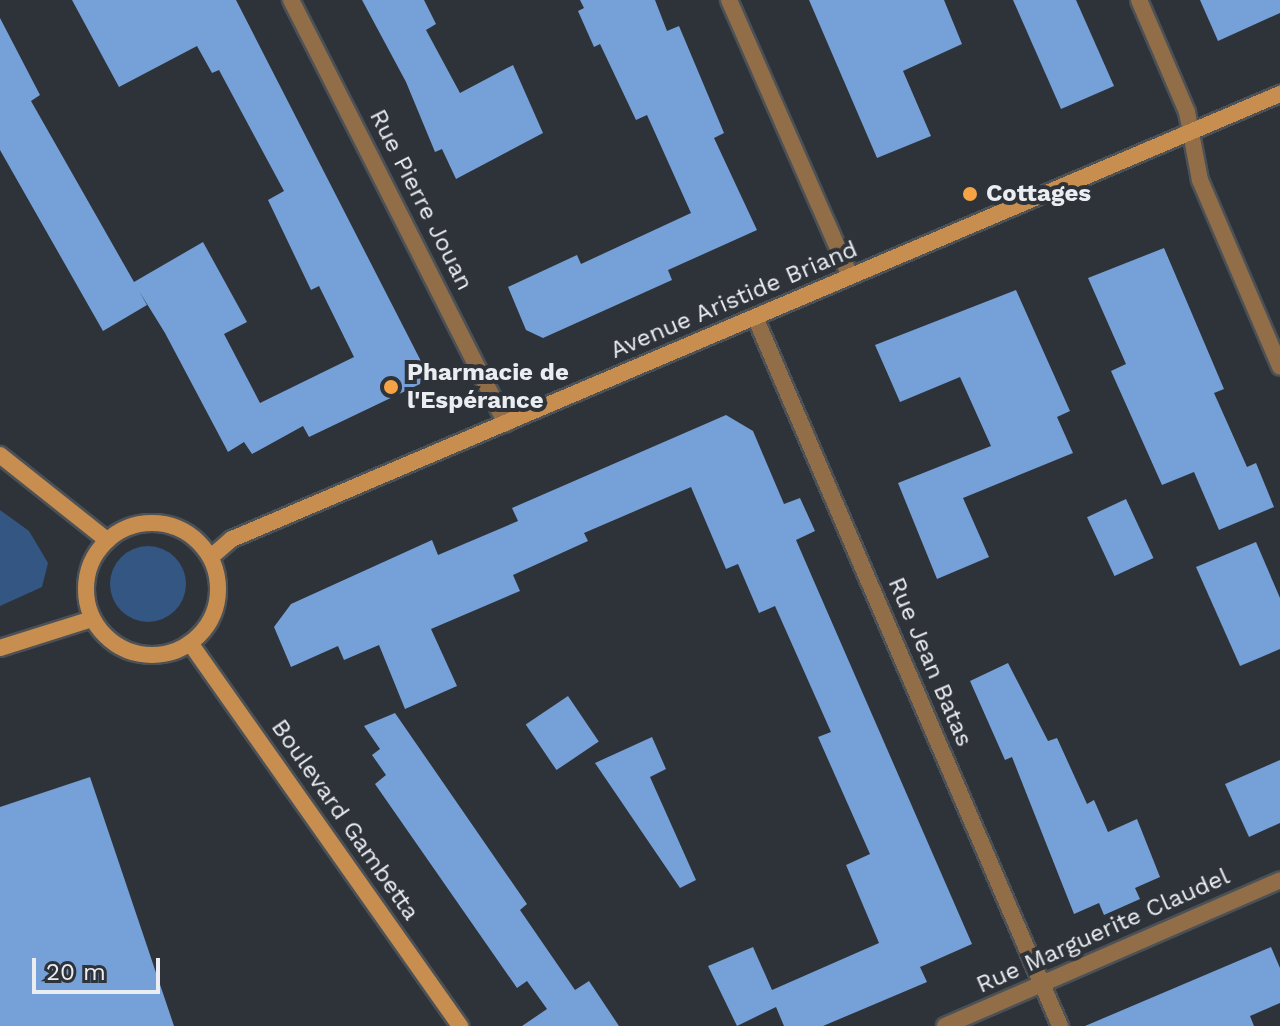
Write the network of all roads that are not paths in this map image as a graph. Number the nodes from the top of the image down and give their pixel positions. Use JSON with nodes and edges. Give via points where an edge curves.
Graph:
{"nodes":[{"id":1,"x":291,"y":0,"type":"edge"},
{"id":2,"x":729,"y":0,"type":"edge"},
{"id":3,"x":1139,"y":0,"type":"edge"},
{"id":4,"x":1280,"y":94,"type":"edge"},
{"id":5,"x":1187,"y":133,"type":"junction"},
{"id":6,"x":850,"y":276,"type":"junction"},
{"id":7,"x":755,"y":317,"type":"junction"},
{"id":8,"x":1280,"y":367,"type":"edge"},
{"id":9,"x":506,"y":423,"type":"junction"},
{"id":10,"x":0,"y":455,"type":"edge"},
{"id":11,"x":107,"y":540,"type":"junction"},
{"id":12,"x":211,"y":557,"type":"junction"},
{"id":13,"x":92,"y":619,"type":"junction"},
{"id":14,"x":190,"y":643,"type":"junction"},
{"id":15,"x":0,"y":648,"type":"edge"},
{"id":16,"x":1280,"y":880,"type":"edge"},
{"id":17,"x":1041,"y":984,"type":"junction"},
{"id":18,"x":460,"y":1026,"type":"edge"},
{"id":19,"x":945,"y":1026,"type":"edge"},
{"id":20,"x":1060,"y":1026,"type":"edge"}],
"edges":[{"from":1,"to":9,"type":"street","name":"Rue Pierre Jouan"},
{"from":2,"to":6,"type":"street"},
{"from":3,"to":5,"type":"street","via":[[1187,112]]},
{"from":4,"to":5,"type":"main road","name":"Avenue Aristide Briand"},
{"from":5,"to":6,"type":"main road","name":"Avenue Aristide Briand"},
{"from":5,"to":8,"type":"street","via":[[1200,180]]},
{"from":6,"to":7,"type":"main road","name":"Avenue Aristide Briand"},
{"from":7,"to":9,"type":"main road","name":"Avenue Aristide Briand"},
{"from":7,"to":17,"type":"street","name":"Rue Jean Batas"},
{"from":9,"to":12,"type":"main road","name":"Avenue Aristide Briand","via":[[232,539]]},
{"from":10,"to":11,"type":"main road"},
{"from":11,"to":12,"type":"main road","via":[[124,528],[163,523],[199,541]]},
{"from":11,"to":13,"type":"main road","via":[[86,577]]},
{"from":12,"to":14,"type":"main road","via":[[218,595],[204,629]]},
{"from":13,"to":14,"type":"main road","via":[[125,650],[170,653]]},
{"from":13,"to":15,"type":"main road"},
{"from":14,"to":18,"type":"main road","name":"Boulevard Gambetta"},
{"from":16,"to":17,"type":"street","name":"Rue Marguerite Claudel"},
{"from":17,"to":19,"type":"street","name":"Rue Marguerite Claudel"},
{"from":17,"to":20,"type":"street","name":"Rue Jean Batas"}]}
